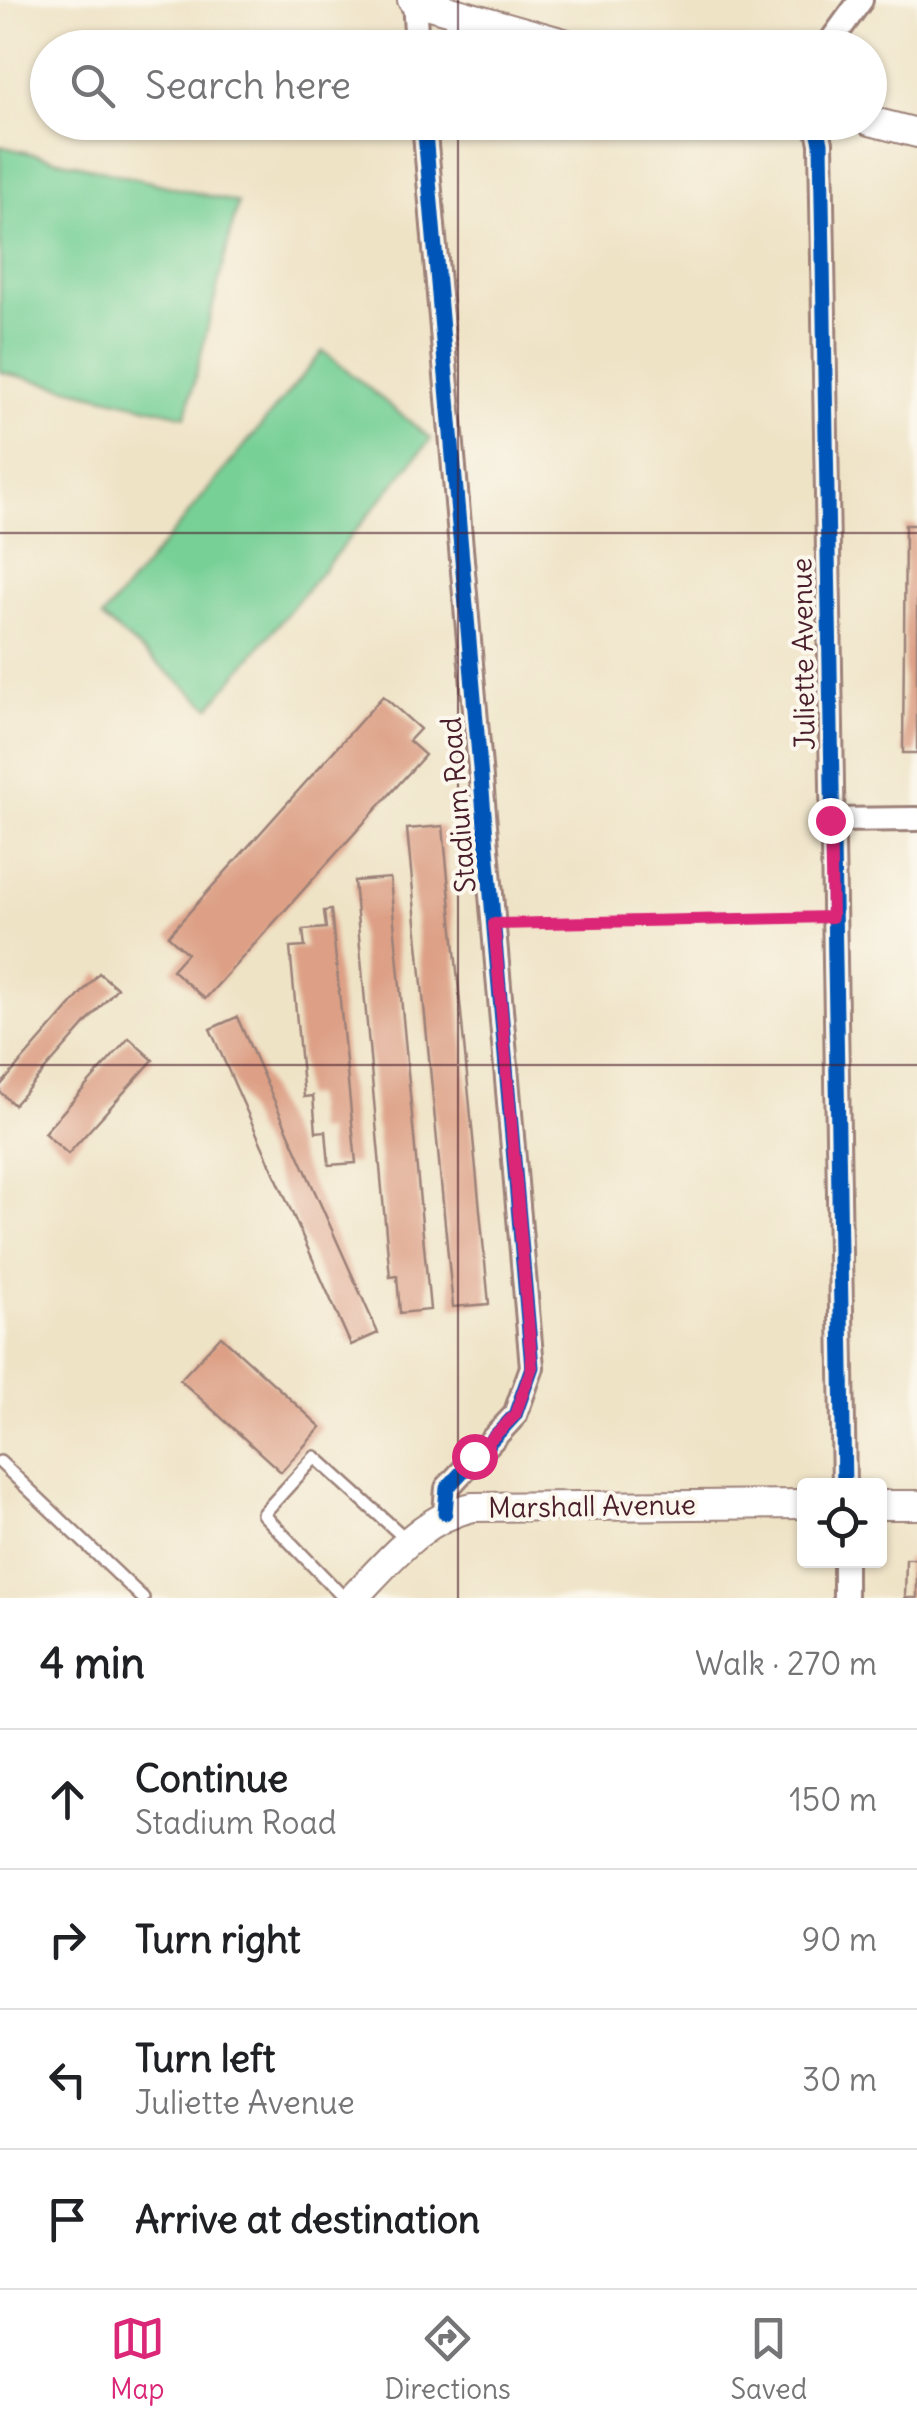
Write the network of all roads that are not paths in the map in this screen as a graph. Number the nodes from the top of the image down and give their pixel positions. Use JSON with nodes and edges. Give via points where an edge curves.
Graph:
{"nodes":[{"id":1,"x":413,"y":0,"type":"edge"},
{"id":2,"x":861,"y":0,"type":"edge"},
{"id":3,"x":416,"y":30,"type":"edge"},
{"id":4,"x":518,"y":30,"type":"edge"},
{"id":5,"x":839,"y":30,"type":"edge"},
{"id":6,"x":887,"y":125,"type":"edge"},
{"id":7,"x":917,"y":133,"type":"edge"},
{"id":8,"x":426,"y":140,"type":"edge"},
{"id":9,"x":818,"y":140,"type":"edge"},
{"id":10,"x":917,"y":819,"type":"edge"},
{"id":11,"x":830,"y":820,"type":"junction"},
{"id":12,"x":0,"y":1462,"type":"edge"},
{"id":13,"x":844,"y":1478,"type":"edge"},
{"id":14,"x":797,"y":1504,"type":"edge"},
{"id":15,"x":917,"y":1504,"type":"edge"},
{"id":16,"x":887,"y":1505,"type":"edge"},
{"id":17,"x":445,"y":1513,"type":"junction"},
{"id":18,"x":408,"y":1541,"type":"junction"},
{"id":19,"x":844,"y":1568,"type":"edge"},
{"id":20,"x":143,"y":1598,"type":"edge"},
{"id":21,"x":344,"y":1598,"type":"edge"},
{"id":22,"x":353,"y":1598,"type":"edge"},
{"id":23,"x":844,"y":1598,"type":"edge"}],
"edges":[{"from":1,"to":3,"type":"street"},
{"from":1,"to":4,"type":"street"},
{"from":2,"to":5,"type":"street"},
{"from":6,"to":7,"type":"street"},
{"from":8,"to":17,"type":"street","name":"Stadium Road","via":[[532,1367],[515,1415],[446,1488]]},
{"from":9,"to":11,"type":"street","name":"Juliette Avenue"},
{"from":10,"to":11,"type":"street"},
{"from":11,"to":13,"type":"street","name":"Juliette Avenue"},
{"from":12,"to":20,"type":"lane"},
{"from":14,"to":17,"type":"street","name":"Marshall Avenue","via":[[473,1507]]},
{"from":15,"to":16,"type":"street"},
{"from":17,"to":18,"type":"street","name":"Marshall Avenue"},
{"from":18,"to":21,"type":"lane","via":[[315,1457],[262,1514]]},
{"from":18,"to":22,"type":"street","name":"Marshall Avenue"},
{"from":19,"to":23,"type":"street"}]}
